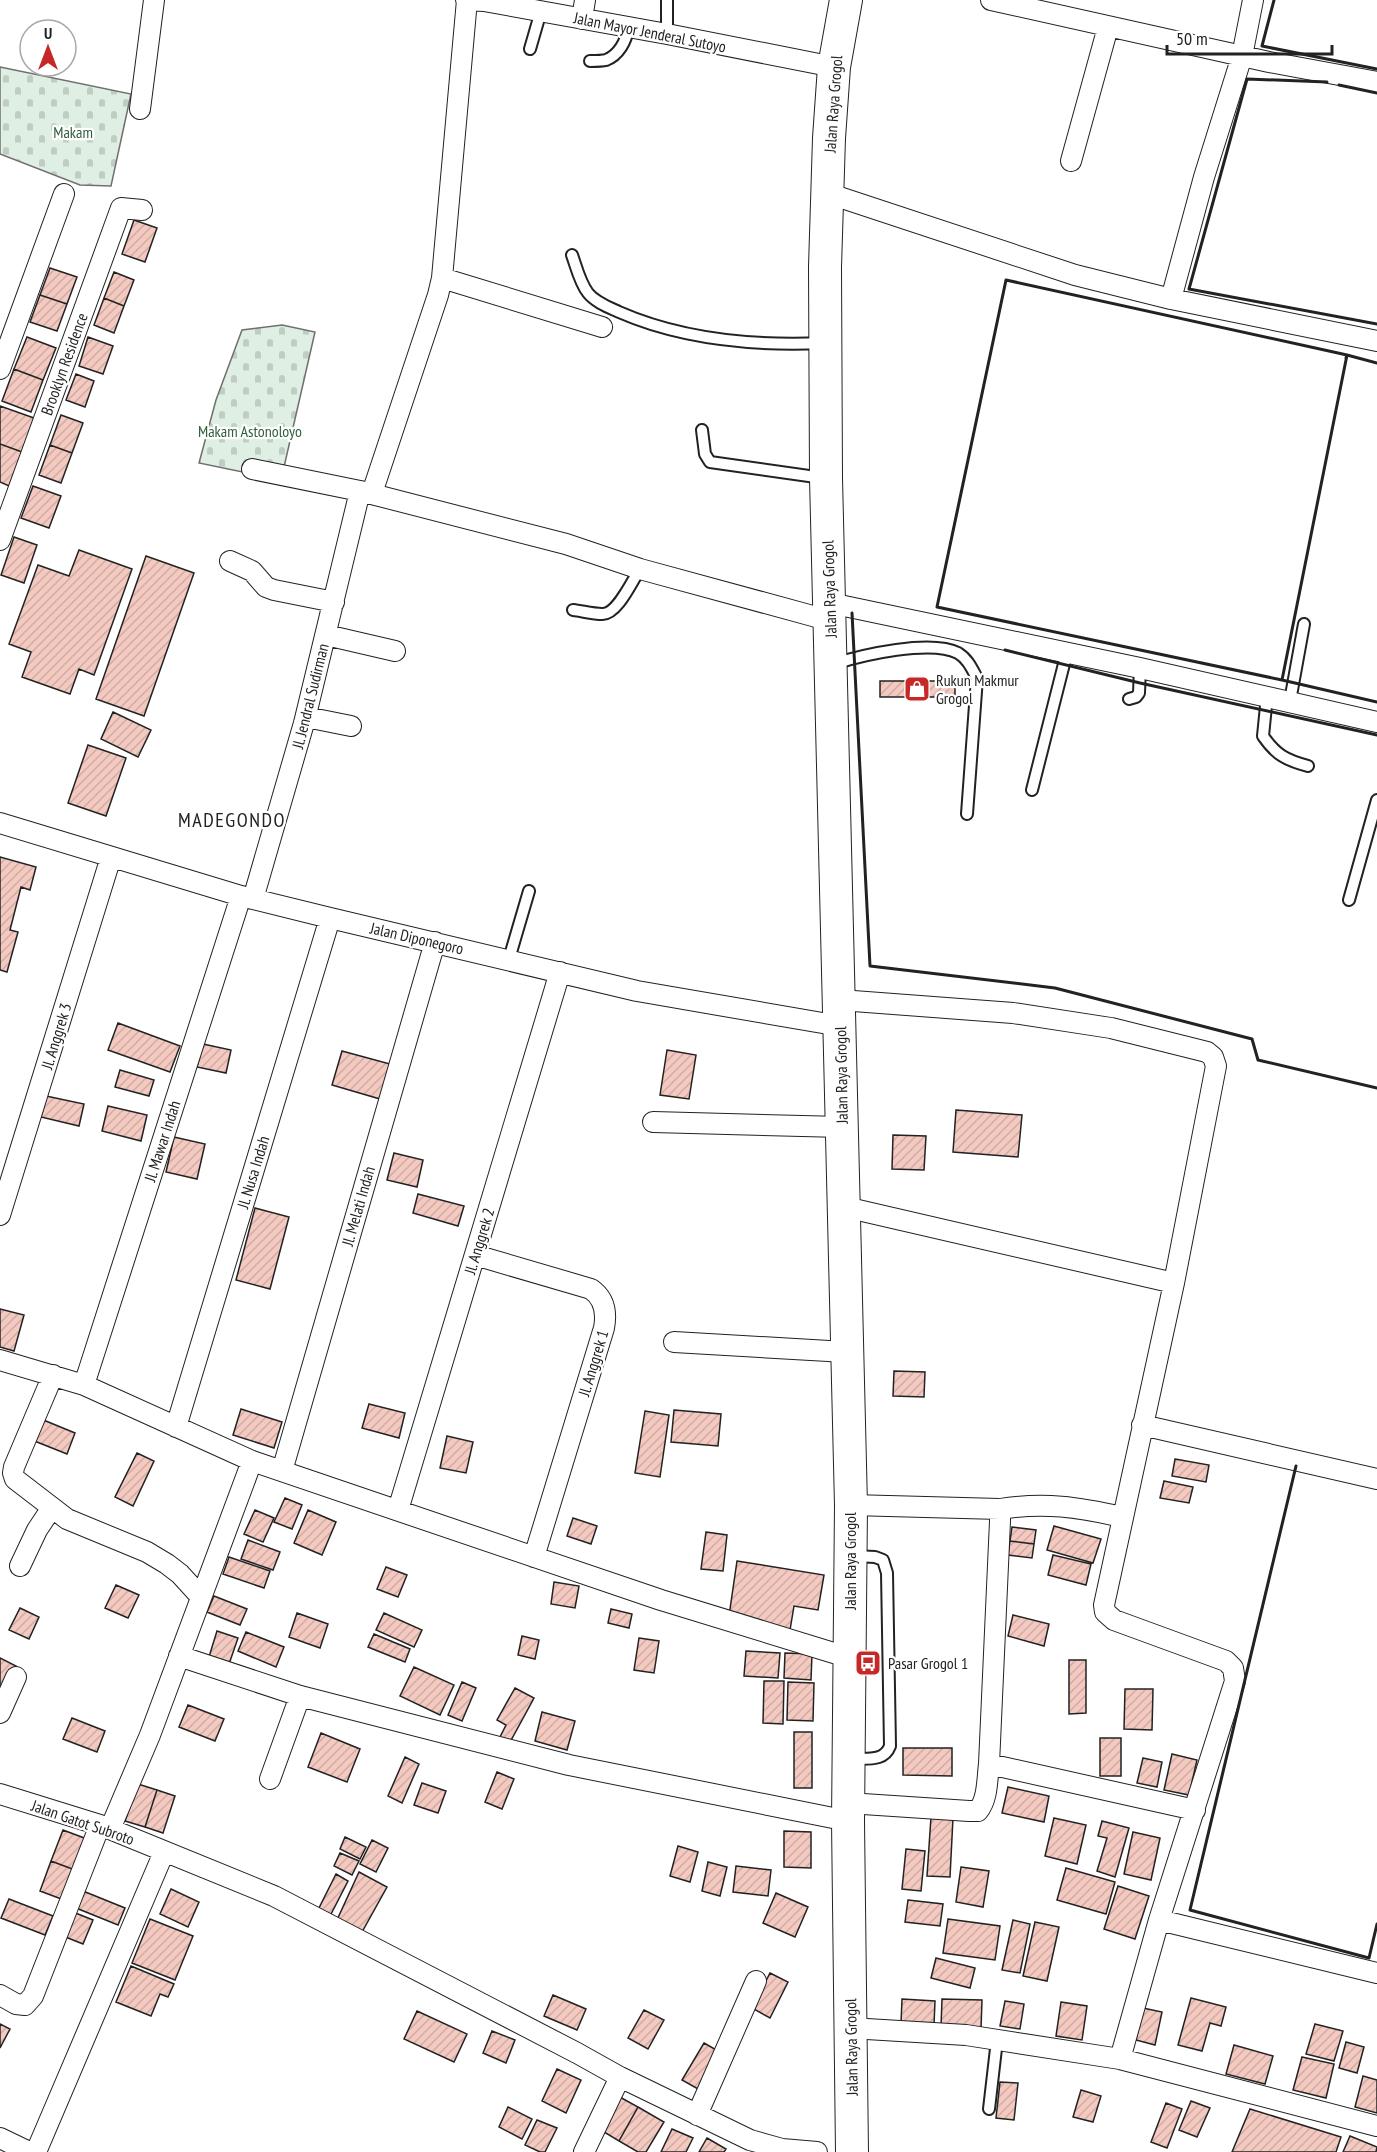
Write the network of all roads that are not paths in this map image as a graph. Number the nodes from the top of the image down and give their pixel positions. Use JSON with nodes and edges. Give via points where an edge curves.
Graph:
{"nodes":[{"id":1,"x":154,"y":0,"type":"edge"},
{"id":2,"x":475,"y":0,"type":"edge"},
{"id":3,"x":667,"y":0,"type":"edge"},
{"id":4,"x":846,"y":0,"type":"edge"},
{"id":5,"x":991,"y":0,"type":"edge"},
{"id":6,"x":1253,"y":0,"type":"edge"},
{"id":7,"x":583,"y":10,"type":"edge"},
{"id":8,"x":541,"y":11,"type":"junction"},
{"id":9,"x":1108,"y":27,"type":"junction"},
{"id":10,"x":628,"y":29,"type":"junction"},
{"id":11,"x":667,"y":34,"type":"junction"},
{"id":12,"x":530,"y":49,"type":"dead end"},
{"id":13,"x":1242,"y":56,"type":"junction"},
{"id":14,"x":590,"y":61,"type":"dead end"},
{"id":15,"x":834,"y":67,"type":"junction"},
{"id":16,"x":1377,"y":82,"type":"edge"},
{"id":17,"x":140,"y":109,"type":"dead end"},
{"id":18,"x":1071,"y":161,"type":"dead end"},
{"id":19,"x":827,"y":193,"type":"junction"},
{"id":20,"x":64,"y":194,"type":"dead end"},
{"id":21,"x":142,"y":210,"type":"dead end"},
{"id":22,"x":572,"y":255,"type":"dead end"},
{"id":23,"x":442,"y":278,"type":"junction"},
{"id":24,"x":1171,"y":299,"type":"junction"},
{"id":25,"x":602,"y":327,"type":"dead end"},
{"id":26,"x":1377,"y":341,"type":"edge"},
{"id":27,"x":826,"y":343,"type":"junction"},
{"id":28,"x":0,"y":369,"type":"edge"},
{"id":29,"x":702,"y":430,"type":"dead end"},
{"id":30,"x":252,"y":469,"type":"dead end"},
{"id":31,"x":826,"y":478,"type":"junction"},
{"id":32,"x":366,"y":492,"type":"junction"},
{"id":33,"x":0,"y":540,"type":"edge"},
{"id":34,"x":230,"y":561,"type":"dead end"},
{"id":35,"x":640,"y":569,"type":"junction"},
{"id":36,"x":334,"y":602,"type":"junction"},
{"id":37,"x":573,"y":610,"type":"dead end"},
{"id":38,"x":830,"y":612,"type":"junction"},
{"id":39,"x":1304,"y":624,"type":"dead end"},
{"id":40,"x":326,"y":635,"type":"junction"},
{"id":41,"x":395,"y":651,"type":"dead end"},
{"id":42,"x":1067,"y":652,"type":"junction"},
{"id":43,"x":831,"y":665,"type":"junction"},
{"id":44,"x":1140,"y":668,"type":"junction"},
{"id":45,"x":1268,"y":696,"type":"junction"},
{"id":46,"x":1129,"y":699,"type":"dead end"},
{"id":47,"x":1290,"y":701,"type":"junction"},
{"id":48,"x":1377,"y":715,"type":"edge"},
{"id":49,"x":306,"y":717,"type":"junction"},
{"id":50,"x":1377,"y":722,"type":"edge"},
{"id":51,"x":351,"y":726,"type":"dead end"},
{"id":52,"x":1308,"y":766,"type":"dead end"},
{"id":53,"x":1032,"y":790,"type":"dead end"},
{"id":54,"x":1377,"y":800,"type":"edge"},
{"id":55,"x":967,"y":814,"type":"dead end"},
{"id":56,"x":0,"y":823,"type":"edge"},
{"id":57,"x":111,"y":857,"type":"junction"},
{"id":58,"x":529,"y":891,"type":"dead end"},
{"id":59,"x":247,"y":898,"type":"junction"},
{"id":60,"x":1349,"y":900,"type":"dead end"},
{"id":61,"x":330,"y":918,"type":"junction"},
{"id":62,"x":435,"y":942,"type":"junction"},
{"id":63,"x":509,"y":959,"type":"junction"},
{"id":64,"x":560,"y":972,"type":"junction"},
{"id":65,"x":840,"y":1013,"type":"junction"},
{"id":66,"x":653,"y":1122,"type":"dead end"},
{"id":67,"x":842,"y":1127,"type":"junction"},
{"id":68,"x":845,"y":1207,"type":"junction"},
{"id":69,"x":0,"y":1215,"type":"edge"},
{"id":70,"x":475,"y":1255,"type":"junction"},
{"id":71,"x":1174,"y":1283,"type":"junction"},
{"id":72,"x":674,"y":1342,"type":"dead end"},
{"id":73,"x":846,"y":1352,"type":"junction"},
{"id":74,"x":0,"y":1360,"type":"edge"},
{"id":75,"x":53,"y":1375,"type":"junction"},
{"id":76,"x":84,"y":1385,"type":"junction"},
{"id":77,"x":1142,"y":1425,"type":"junction"},
{"id":78,"x":176,"y":1427,"type":"junction"},
{"id":79,"x":252,"y":1461,"type":"junction"},
{"id":80,"x":282,"y":1471,"type":"junction"},
{"id":81,"x":1377,"y":1479,"type":"edge"},
{"id":82,"x":851,"y":1505,"type":"junction"},
{"id":83,"x":51,"y":1509,"type":"junction"},
{"id":84,"x":999,"y":1509,"type":"junction"},
{"id":85,"x":398,"y":1510,"type":"junction"},
{"id":86,"x":1122,"y":1517,"type":"junction"},
{"id":87,"x":850,"y":1556,"type":"junction"},
{"id":88,"x":534,"y":1557,"type":"junction"},
{"id":89,"x":20,"y":1566,"type":"dead end"},
{"id":90,"x":201,"y":1597,"type":"junction"},
{"id":91,"x":179,"y":1656,"type":"junction"},
{"id":92,"x":850,"y":1658,"type":"junction"},
{"id":93,"x":16,"y":1677,"type":"dead end"},
{"id":94,"x":300,"y":1696,"type":"junction"},
{"id":95,"x":0,"y":1713,"type":"edge"},
{"id":96,"x":849,"y":1759,"type":"junction"},
{"id":97,"x":989,"y":1764,"type":"junction"},
{"id":98,"x":270,"y":1779,"type":"dead end"},
{"id":99,"x":0,"y":1794,"type":"edge"},
{"id":100,"x":1195,"y":1810,"type":"junction"},
{"id":101,"x":848,"y":1812,"type":"junction"},
{"id":102,"x":105,"y":1827,"type":"junction"},
{"id":103,"x":164,"y":1852,"type":"junction"},
{"id":104,"x":1159,"y":1920,"type":"junction"},
{"id":105,"x":1377,"y":1974,"type":"edge"},
{"id":106,"x":756,"y":1981,"type":"dead end"},
{"id":107,"x":0,"y":1995,"type":"edge"},
{"id":108,"x":850,"y":2028,"type":"junction"},
{"id":109,"x":997,"y":2040,"type":"junction"},
{"id":110,"x":1120,"y":2059,"type":"junction"},
{"id":111,"x":620,"y":2078,"type":"junction"},
{"id":112,"x":989,"y":2109,"type":"dead end"},
{"id":113,"x":697,"y":2115,"type":"junction"},
{"id":114,"x":1377,"y":2126,"type":"edge"},
{"id":115,"x":0,"y":2138,"type":"edge"},
{"id":116,"x":28,"y":2151,"type":"edge"},
{"id":117,"x":584,"y":2152,"type":"edge"},
{"id":118,"x":817,"y":2152,"type":"edge"},
{"id":119,"x":852,"y":2152,"type":"edge"}],
"edges":[{"from":1,"to":17,"type":"street"},
{"from":2,"to":8,"type":"street","name":"Jalan Mayor Jenderal Sutoyo"},
{"from":2,"to":23,"type":"street","name":"Jl. Jendral Sudirman"},
{"from":3,"to":11,"type":"lane"},
{"from":4,"to":15,"type":"main road","name":"Jalan Raya Grogol"},
{"from":5,"to":9,"type":"street"},
{"from":6,"to":13,"type":"street"},
{"from":7,"to":8,"type":"street","name":"Jalan Mayor Jenderal Sutoyo"},
{"from":7,"to":10,"type":"street","name":"Jalan Mayor Jenderal Sutoyo"},
{"from":8,"to":12,"type":"lane"},
{"from":9,"to":13,"type":"street"},
{"from":9,"to":18,"type":"street"},
{"from":10,"to":11,"type":"street","name":"Jalan Mayor Jenderal Sutoyo"},
{"from":10,"to":14,"type":"lane","via":[[621,48],[606,60]]},
{"from":11,"to":15,"type":"street","name":"Jalan Mayor Jenderal Sutoyo"},
{"from":13,"to":16,"type":"street"},
{"from":13,"to":24,"type":"street"},
{"from":15,"to":19,"type":"main road","name":"Jalan Raya Grogol"},
{"from":19,"to":24,"type":"street","via":[[1075,275]]},
{"from":19,"to":27,"type":"main road","name":"Jalan Raya Grogol"},
{"from":20,"to":28,"type":"street"},
{"from":21,"to":33,"type":"street","name":"Brooklyn Residence","via":[[120,208]]},
{"from":22,"to":27,"type":"lane","via":[[590,296],[644,323],[698,337]]},
{"from":23,"to":25,"type":"street"},
{"from":23,"to":32,"type":"street","name":"Jl. Jendral Sudirman"},
{"from":24,"to":26,"type":"street"},
{"from":27,"to":31,"type":"main road","name":"Jalan Raya Grogol"},
{"from":29,"to":31,"type":"lane","via":[[710,462]]},
{"from":30,"to":32,"type":"street"},
{"from":31,"to":38,"type":"main road","name":"Jalan Raya Grogol"},
{"from":32,"to":35,"type":"street","via":[[566,544]]},
{"from":32,"to":36,"type":"street","name":"Jl. Jendral Sudirman"},
{"from":34,"to":36,"type":"street","via":[[252,571],[266,587]]},
{"from":35,"to":37,"type":"lane","via":[[610,613]]},
{"from":35,"to":38,"type":"street"},
{"from":36,"to":40,"type":"street","name":"Jl. Jendral Sudirman"},
{"from":38,"to":42,"type":"street"},
{"from":38,"to":43,"type":"main road","name":"Jalan Raya Grogol"},
{"from":39,"to":47,"type":"lane"},
{"from":40,"to":41,"type":"street"},
{"from":40,"to":49,"type":"street","name":"Jl. Jendral Sudirman"},
{"from":42,"to":44,"type":"street"},
{"from":42,"to":53,"type":"lane"},
{"from":43,"to":55,"type":"lane","via":[[902,649],[943,649],[968,660],[977,678]]},
{"from":43,"to":65,"type":"main road","name":"Jalan Raya Grogol"},
{"from":44,"to":45,"type":"street"},
{"from":44,"to":46,"type":"lane","via":[[1139,693]]},
{"from":45,"to":47,"type":"street"},
{"from":45,"to":52,"type":"lane","via":[[1263,736],[1287,761]]},
{"from":47,"to":50,"type":"street"},
{"from":48,"to":50,"type":"lane"},
{"from":49,"to":51,"type":"street"},
{"from":49,"to":59,"type":"street","name":"Jl. Jendral Sudirman"},
{"from":54,"to":60,"type":"lane"},
{"from":56,"to":57,"type":"street","name":"Jalan Diponegoro"},
{"from":57,"to":59,"type":"street","name":"Jalan Diponegoro"},
{"from":57,"to":69,"type":"street","name":"Jl. Anggrek 3"},
{"from":58,"to":63,"type":"lane"},
{"from":59,"to":61,"type":"street","name":"Jalan Diponegoro"},
{"from":59,"to":76,"type":"street","name":"Jl. Mawar Indah"},
{"from":61,"to":62,"type":"street","name":"Jalan Diponegoro"},
{"from":61,"to":78,"type":"street","name":"Jl. Nusa Indah"},
{"from":62,"to":63,"type":"street","name":"Jalan Diponegoro"},
{"from":62,"to":80,"type":"street","name":"Jl. Melati Indah"},
{"from":63,"to":64,"type":"street","name":"Jalan Diponegoro"},
{"from":64,"to":65,"type":"street","name":"Jalan Diponegoro","via":[[683,1000]]},
{"from":64,"to":70,"type":"street","name":"Jl. Anggrek 2"},
{"from":65,"to":67,"type":"main road","name":"Jalan Raya Grogol"},
{"from":65,"to":71,"type":"street","name":"Jalan Diponegoro","via":[[1013,1013],[1111,1028],[1207,1052],[1216,1066]]},
{"from":66,"to":67,"type":"street"},
{"from":67,"to":68,"type":"main road","name":"Jalan Raya Grogol"},
{"from":68,"to":71,"type":"street"},
{"from":68,"to":73,"type":"main road","name":"Jalan Raya Grogol"},
{"from":70,"to":85,"type":"street","name":"Jl. Anggrek 2"},
{"from":70,"to":88,"type":"street","name":"Jl. Anggrek 1","via":[[591,1289],[601,1298],[605,1311],[604,1328]]},
{"from":71,"to":77,"type":"street"},
{"from":72,"to":73,"type":"street"},
{"from":73,"to":82,"type":"main road","name":"Jalan Raya Grogol"},
{"from":74,"to":75,"type":"street"},
{"from":75,"to":76,"type":"street"},
{"from":75,"to":83,"type":"street","via":[[13,1473],[19,1484]]},
{"from":76,"to":78,"type":"street"},
{"from":77,"to":81,"type":"street"},
{"from":77,"to":86,"type":"street"},
{"from":78,"to":79,"type":"street"},
{"from":79,"to":80,"type":"street"},
{"from":79,"to":90,"type":"street"},
{"from":80,"to":85,"type":"street"},
{"from":82,"to":84,"type":"street"},
{"from":82,"to":87,"type":"main road","name":"Jalan Raya Grogol"},
{"from":83,"to":89,"type":"street"},
{"from":83,"to":90,"type":"street","via":[[92,1531],[147,1552],[180,1574]]},
{"from":84,"to":86,"type":"street","via":[[1051,1504]]},
{"from":84,"to":97,"type":"street"},
{"from":85,"to":88,"type":"street"},
{"from":86,"to":100,"type":"street","via":[[1104,1612],[1114,1620],[1226,1660],[1233,1668],[1235,1681]]},
{"from":87,"to":92,"type":"main road","name":"Jalan Raya Grogol"},
{"from":87,"to":96,"type":"lane","via":[[883,1560],[887,1573],[890,1746],[882,1757]]},
{"from":88,"to":92,"type":"street"},
{"from":90,"to":91,"type":"street"},
{"from":91,"to":94,"type":"street"},
{"from":91,"to":102,"type":"street","via":[[142,1754]]},
{"from":92,"to":96,"type":"main road","name":"Jalan Raya Grogol"},
{"from":93,"to":95,"type":"street"},
{"from":94,"to":98,"type":"street"},
{"from":94,"to":101,"type":"street","via":[[569,1765]]},
{"from":96,"to":101,"type":"main road","name":"Jalan Raya Grogol"},
{"from":97,"to":100,"type":"street"},
{"from":97,"to":101,"type":"street","via":[[985,1799],[978,1811]]},
{"from":99,"to":102,"type":"street","name":"Jalan Gatot Subroto"},
{"from":100,"to":104,"type":"street"},
{"from":101,"to":108,"type":"main road","name":"Jalan Raya Grogol"},
{"from":102,"to":103,"type":"street","name":"Jalan Gatot Subroto"},
{"from":102,"to":107,"type":"street","via":[[33,1996],[25,2005]]},
{"from":103,"to":111,"type":"street","name":"Jalan Gatot Subroto","via":[[274,1896]]},
{"from":103,"to":116,"type":"street"},
{"from":104,"to":105,"type":"street"},
{"from":104,"to":110,"type":"street"},
{"from":106,"to":113,"type":"street"},
{"from":108,"to":109,"type":"street"},
{"from":108,"to":119,"type":"main road","name":"Jalan Raya Grogol"},
{"from":109,"to":110,"type":"street"},
{"from":109,"to":112,"type":"lane"},
{"from":110,"to":114,"type":"street"},
{"from":111,"to":113,"type":"street","name":"Jalan Gatot Subroto"},
{"from":111,"to":117,"type":"street"},
{"from":113,"to":118,"type":"street","name":"Jalan Gatot Subroto","via":[[750,2140],[782,2149]]},
{"from":115,"to":116,"type":"street"}]}
